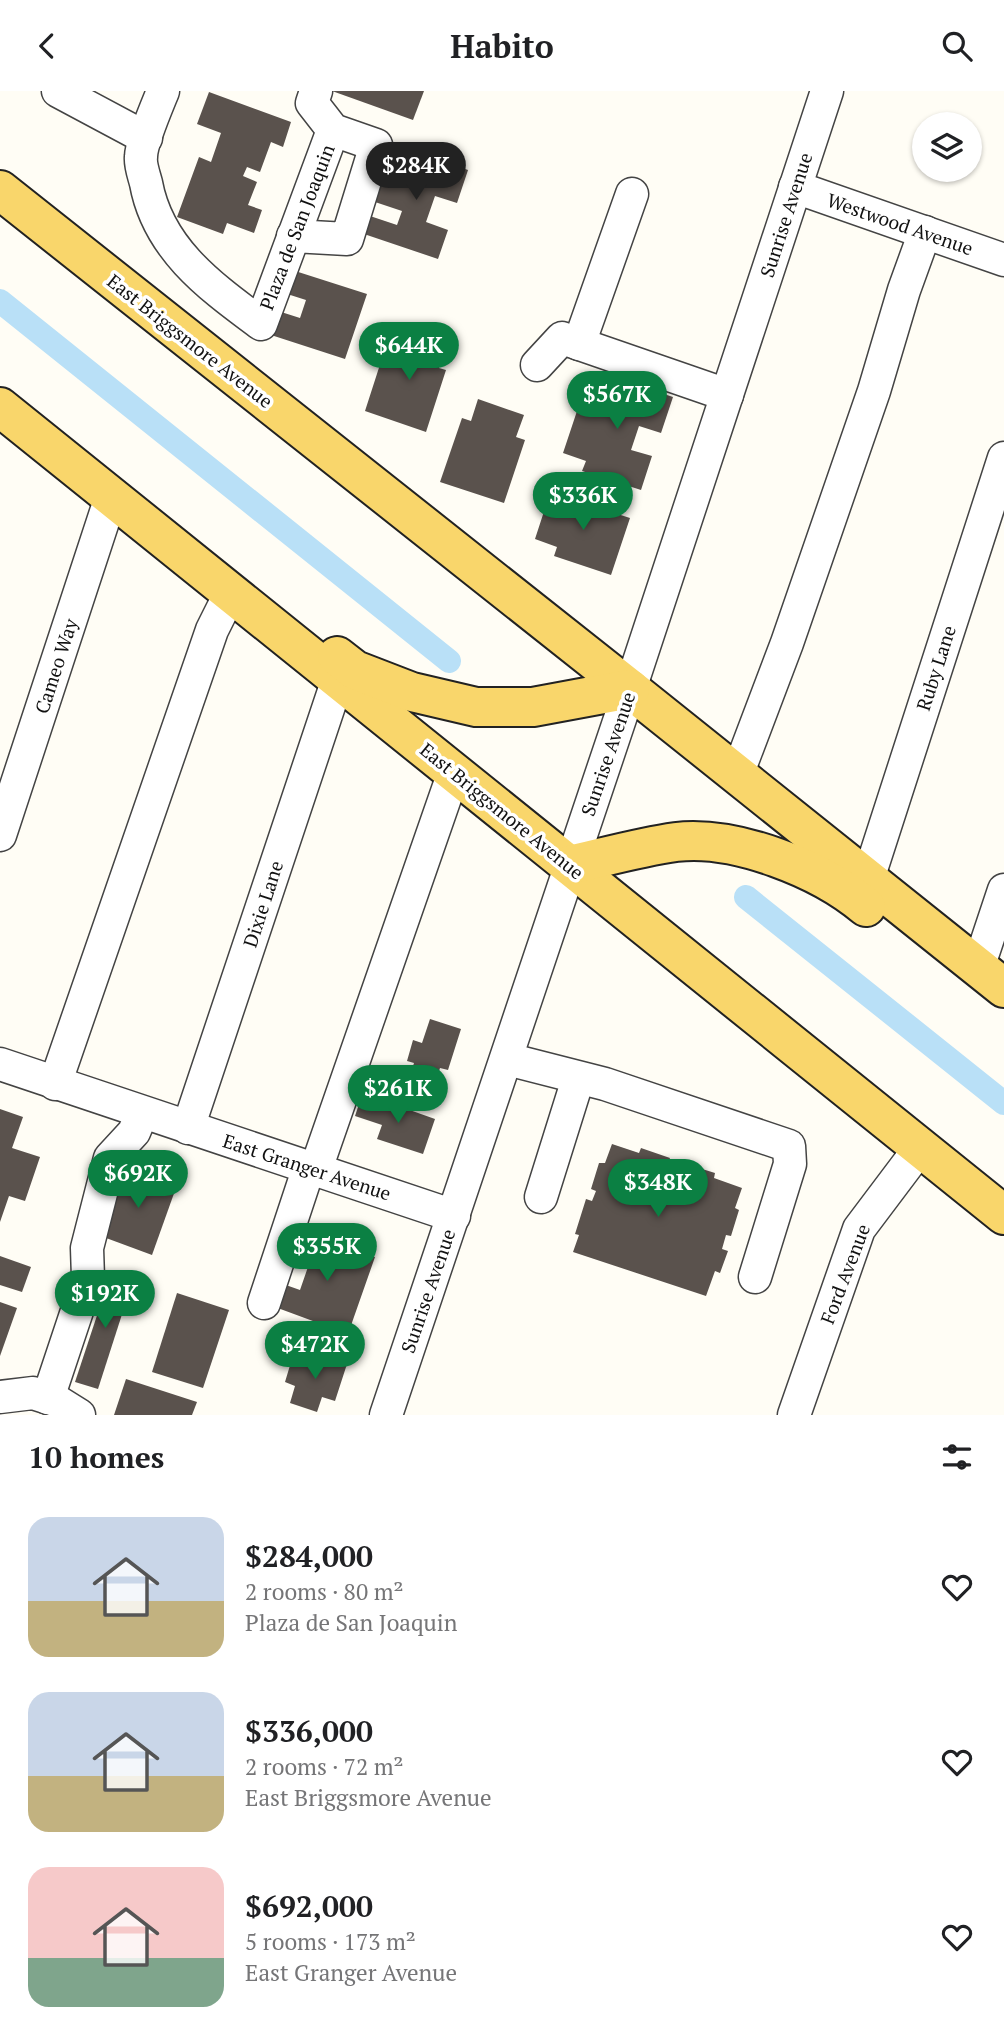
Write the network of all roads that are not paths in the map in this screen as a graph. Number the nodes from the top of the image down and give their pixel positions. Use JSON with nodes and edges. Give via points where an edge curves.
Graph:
{"nodes":[{"id":1,"x":163,"y":91,"type":"edge"},
{"id":2,"x":316,"y":91,"type":"edge"},
{"id":3,"x":827,"y":91,"type":"edge"},
{"id":4,"x":63,"y":92,"type":"edge"},
{"id":5,"x":333,"y":131,"type":"junction"},
{"id":6,"x":146,"y":138,"type":"junction"},
{"id":7,"x":795,"y":187,"type":"junction"},
{"id":8,"x":0,"y":190,"type":"edge"},
{"id":9,"x":632,"y":194,"type":"dead end"},
{"id":10,"x":925,"y":232,"type":"junction"},
{"id":11,"x":293,"y":236,"type":"junction"},
{"id":12,"x":1004,"y":261,"type":"edge"},
{"id":13,"x":579,"y":344,"type":"junction"},
{"id":14,"x":537,"y":365,"type":"dead end"},
{"id":15,"x":727,"y":395,"type":"junction"},
{"id":16,"x":0,"y":407,"type":"edge"},
{"id":17,"x":1004,"y":457,"type":"edge"},
{"id":18,"x":111,"y":497,"type":"junction"},
{"id":19,"x":231,"y":593,"type":"junction"},
{"id":20,"x":338,"y":679,"type":"junction"},
{"id":21,"x":630,"y":689,"type":"junction"},
{"id":22,"x":454,"y":772,"type":"junction"},
{"id":23,"x":737,"y":775,"type":"junction"},
{"id":24,"x":0,"y":835,"type":"edge"},
{"id":25,"x":570,"y":865,"type":"junction"},
{"id":26,"x":868,"y":879,"type":"junction"},
{"id":27,"x":1004,"y":890,"type":"edge"},
{"id":28,"x":992,"y":979,"type":"edge"},
{"id":29,"x":507,"y":1059,"type":"junction"},
{"id":30,"x":0,"y":1064,"type":"edge"},
{"id":31,"x":578,"y":1079,"type":"junction"},
{"id":32,"x":55,"y":1084,"type":"junction"},
{"id":33,"x":142,"y":1113,"type":"junction"},
{"id":34,"x":188,"y":1128,"type":"junction"},
{"id":35,"x":920,"y":1147,"type":"junction"},
{"id":36,"x":313,"y":1168,"type":"junction"},
{"id":37,"x":541,"y":1197,"type":"dead end"},
{"id":38,"x":1004,"y":1215,"type":"edge"},
{"id":39,"x":454,"y":1216,"type":"junction"},
{"id":40,"x":755,"y":1277,"type":"dead end"},
{"id":41,"x":264,"y":1303,"type":"dead end"},
{"id":42,"x":0,"y":1397,"type":"edge"},
{"id":43,"x":48,"y":1398,"type":"junction"},
{"id":44,"x":79,"y":1415,"type":"edge"},
{"id":45,"x":386,"y":1415,"type":"edge"},
{"id":46,"x":794,"y":1415,"type":"edge"}],
"edges":[{"from":1,"to":6,"type":"street"},
{"from":2,"to":5,"type":"street","via":[[312,103]]},
{"from":3,"to":7,"type":"street","name":"Sunrise Avenue"},
{"from":4,"to":6,"type":"street"},
{"from":5,"to":11,"type":"street","name":"Plaza de San Joaquin"},
{"from":5,"to":11,"type":"street","via":[[376,145],[347,239]]},
{"from":6,"to":11,"type":"street","name":"Plaza de San Joaquin","via":[[140,156],[149,199],[166,235],[188,266],[261,324]]},
{"from":7,"to":10,"type":"street","name":"Westwood Avenue"},
{"from":7,"to":15,"type":"street","name":"Sunrise Avenue"},
{"from":8,"to":21,"type":"main road","name":"East Briggsmore Avenue"},
{"from":9,"to":13,"type":"street"},
{"from":10,"to":12,"type":"street","name":"Westwood Avenue"},
{"from":10,"to":23,"type":"street","via":[[787,643]]},
{"from":13,"to":14,"type":"street","via":[[562,338]]},
{"from":13,"to":15,"type":"street"},
{"from":15,"to":21,"type":"street","name":"Sunrise Avenue"},
{"from":16,"to":18,"type":"main road","name":"East Briggsmore Avenue"},
{"from":17,"to":26,"type":"street","name":"Ruby Lane"},
{"from":18,"to":19,"type":"main road","name":"East Briggsmore Avenue"},
{"from":18,"to":24,"type":"street","name":"Cameo Way"},
{"from":19,"to":20,"type":"main road","name":"East Briggsmore Avenue"},
{"from":19,"to":21,"type":"main road","via":[[281,614],[355,670],[412,692],[476,707],[533,706]]},
{"from":19,"to":32,"type":"street","via":[[212,630]]},
{"from":20,"to":22,"type":"main road","name":"East Briggsmore Avenue"},
{"from":20,"to":34,"type":"street","name":"Dixie Lane"},
{"from":21,"to":23,"type":"main road","name":"East Briggsmore Avenue"},
{"from":21,"to":25,"type":"street","name":"Sunrise Avenue"},
{"from":22,"to":25,"type":"main road","name":"East Briggsmore Avenue"},
{"from":22,"to":36,"type":"street"},
{"from":23,"to":26,"type":"main road","name":"East Briggsmore Avenue"},
{"from":25,"to":28,"type":"main road","via":[[678,842],[723,844],[788,860],[845,890],[927,959]]},
{"from":25,"to":29,"type":"street","name":"Sunrise Avenue"},
{"from":25,"to":35,"type":"main road","name":"East Briggsmore Avenue"},
{"from":26,"to":28,"type":"main road","name":"East Briggsmore Avenue"},
{"from":27,"to":28,"type":"street"},
{"from":29,"to":31,"type":"street"},
{"from":29,"to":39,"type":"street","name":"Sunrise Avenue"},
{"from":30,"to":32,"type":"street","name":"East Granger Avenue"},
{"from":31,"to":37,"type":"street"},
{"from":31,"to":40,"type":"street","via":[[789,1146],[790,1164]]},
{"from":32,"to":33,"type":"street","name":"East Granger Avenue"},
{"from":33,"to":34,"type":"street","name":"East Granger Avenue"},
{"from":33,"to":43,"type":"street","via":[[134,1132],[110,1158],[87,1248],[88,1278]]},
{"from":34,"to":36,"type":"street","name":"East Granger Avenue"},
{"from":35,"to":38,"type":"main road","name":"East Briggsmore Avenue"},
{"from":35,"to":46,"type":"street","name":"Ford Avenue","via":[[859,1229]]},
{"from":36,"to":39,"type":"street","name":"East Granger Avenue"},
{"from":36,"to":41,"type":"street"},
{"from":39,"to":45,"type":"street","name":"Sunrise Avenue"},
{"from":42,"to":43,"type":"street","via":[[33,1393]]},
{"from":43,"to":44,"type":"street"}]}
